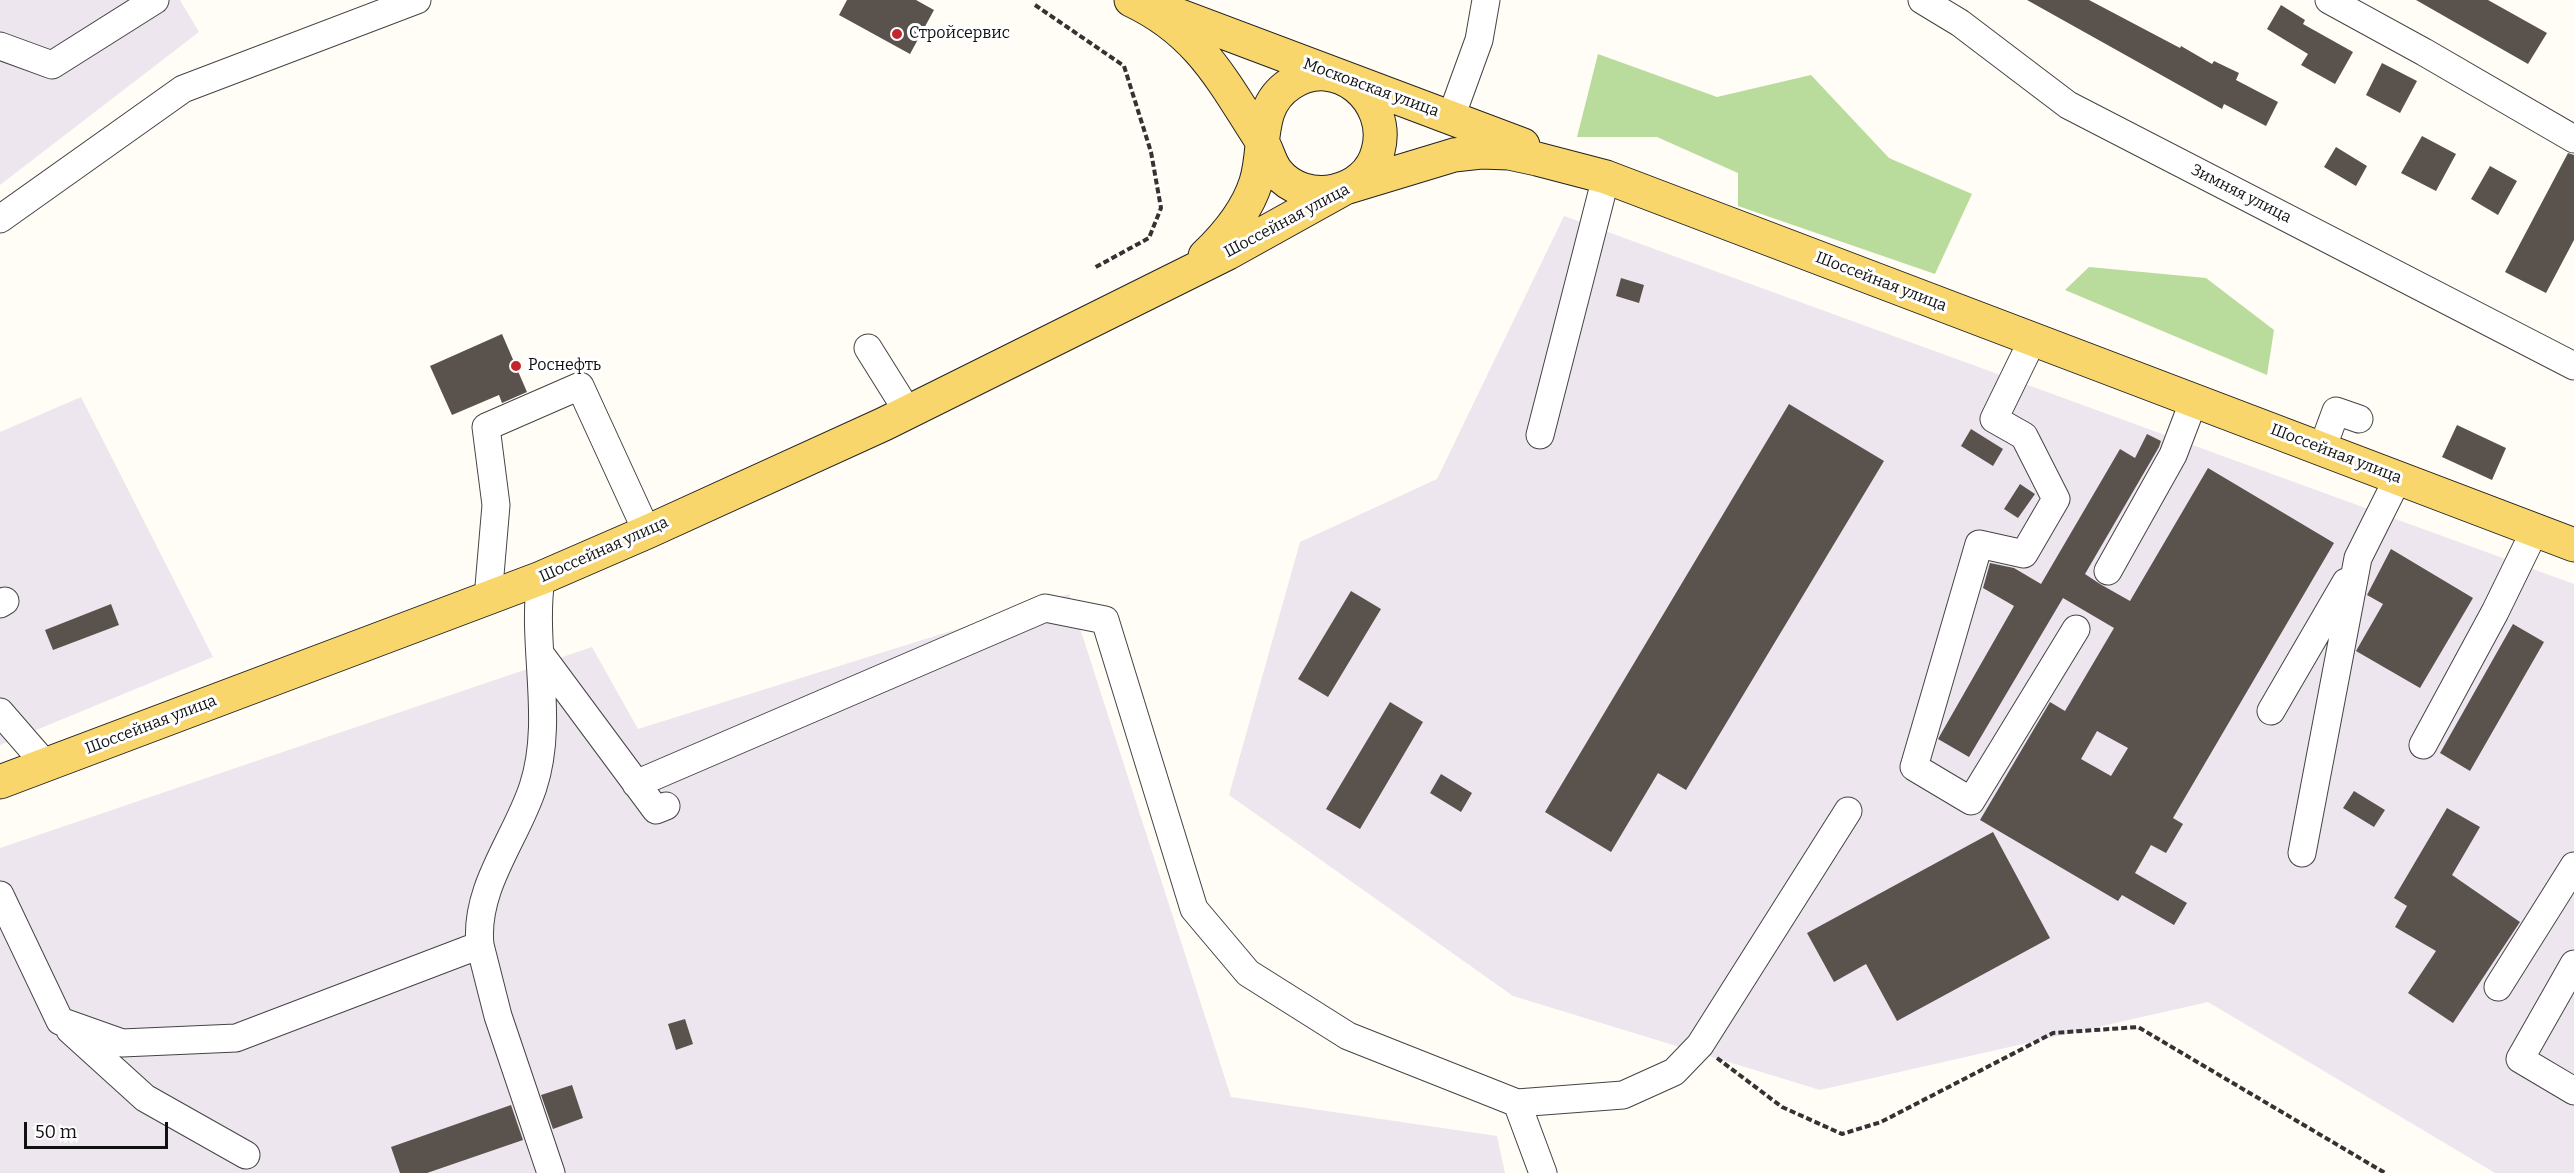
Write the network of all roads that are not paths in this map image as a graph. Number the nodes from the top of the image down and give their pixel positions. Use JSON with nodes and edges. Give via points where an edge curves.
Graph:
{"nodes":[{"id":1,"x":155,"y":0,"type":"edge"},
{"id":2,"x":417,"y":0,"type":"edge"},
{"id":3,"x":1131,"y":0,"type":"edge"},
{"id":4,"x":1137,"y":0,"type":"edge"},
{"id":5,"x":1486,"y":0,"type":"edge"},
{"id":6,"x":1922,"y":0,"type":"edge"},
{"id":7,"x":2329,"y":0,"type":"edge"},
{"id":8,"x":0,"y":46,"type":"edge"},
{"id":9,"x":1344,"y":78,"type":"junction"},
{"id":10,"x":1451,"y":117,"type":"junction"},
{"id":11,"x":2574,"y":139,"type":"edge"},
{"id":12,"x":1263,"y":143,"type":"junction"},
{"id":13,"x":1606,"y":177,"type":"junction"},
{"id":14,"x":1345,"y":189,"type":"junction"},
{"id":15,"x":0,"y":219,"type":"edge"},
{"id":16,"x":1188,"y":271,"type":"junction"},
{"id":17,"x":2033,"y":339,"type":"junction"},
{"id":18,"x":868,"y":348,"type":"dead end"},
{"id":19,"x":2574,"y":366,"type":"edge"},
{"id":20,"x":2194,"y":400,"type":"junction"},
{"id":21,"x":908,"y":412,"type":"junction"},
{"id":22,"x":2359,"y":419,"type":"dead end"},
{"id":23,"x":1539,"y":435,"type":"dead end"},
{"id":24,"x":2322,"y":449,"type":"junction"},
{"id":25,"x":2398,"y":478,"type":"junction"},
{"id":26,"x":2535,"y":530,"type":"junction"},
{"id":27,"x":647,"y":532,"type":"junction"},
{"id":28,"x":2574,"y":545,"type":"edge"},
{"id":29,"x":2357,"y":563,"type":"junction"},
{"id":30,"x":2108,"y":571,"type":"dead end"},
{"id":31,"x":542,"y":578,"type":"junction"},
{"id":32,"x":488,"y":598,"type":"junction"},
{"id":33,"x":2076,"y":629,"type":"dead end"},
{"id":34,"x":541,"y":655,"type":"junction"},
{"id":35,"x":2271,"y":711,"type":"dead end"},
{"id":36,"x":0,"y":712,"type":"edge"},
{"id":37,"x":2423,"y":745,"type":"dead end"},
{"id":38,"x":46,"y":765,"type":"junction"},
{"id":39,"x":0,"y":783,"type":"edge"},
{"id":40,"x":636,"y":784,"type":"junction"},
{"id":41,"x":666,"y":806,"type":"dead end"},
{"id":42,"x":1848,"y":811,"type":"dead end"},
{"id":43,"x":2302,"y":853,"type":"dead end"},
{"id":44,"x":2574,"y":866,"type":"edge"},
{"id":45,"x":0,"y":895,"type":"edge"},
{"id":46,"x":480,"y":945,"type":"junction"},
{"id":47,"x":2574,"y":964,"type":"edge"},
{"id":48,"x":2498,"y":987,"type":"dead end"},
{"id":49,"x":60,"y":1022,"type":"junction"},
{"id":50,"x":2574,"y":1091,"type":"edge"},
{"id":51,"x":1517,"y":1102,"type":"junction"},
{"id":52,"x":246,"y":1155,"type":"dead end"},
{"id":53,"x":551,"y":1173,"type":"edge"},
{"id":54,"x":1543,"y":1173,"type":"edge"}],
"edges":[{"from":1,"to":8,"type":"street","via":[[52,65]]},
{"from":2,"to":15,"type":"street","via":[[183,89]]},
{"from":3,"to":12,"type":"main road","via":[[1190,40],[1226,82]]},
{"from":4,"to":9,"type":"main road","name":"Московская улица"},
{"from":5,"to":10,"type":"street","via":[[1479,40]]},
{"from":6,"to":19,"type":"street","name":"Зимняя улица","via":[[1960,23],[2068,105]]},
{"from":7,"to":11,"type":"street"},
{"from":9,"to":10,"type":"main road","name":"Московская улица"},
{"from":9,"to":12,"type":"main road","via":[[1306,76],[1281,90],[1265,115]]},
{"from":9,"to":14,"type":"main road","via":[[1369,97],[1381,125],[1378,155],[1370,169]]},
{"from":10,"to":13,"type":"main road","name":"Московская улица"},
{"from":12,"to":14,"type":"main road","via":[[1270,163],[1290,184],[1317,193]]},
{"from":12,"to":16,"type":"main road","name":"Шоссейная улица","via":[[1256,182],[1246,206],[1217,244]]},
{"from":13,"to":14,"type":"main road","name":"Шоссейная улица","via":[[1509,153],[1481,152],[1454,155]]},
{"from":13,"to":17,"type":"main road","name":"Шоссейная улица"},
{"from":13,"to":23,"type":"street"},
{"from":14,"to":16,"type":"main road","name":"Шоссейная улица"},
{"from":16,"to":21,"type":"main road","name":"Шоссейная улица"},
{"from":17,"to":20,"type":"main road","name":"Шоссейная улица"},
{"from":17,"to":33,"type":"street","via":[[1994,419],[2024,436],[2056,499],[2024,554],[1978,544],[1914,767],[1971,801]]},
{"from":18,"to":21,"type":"street"},
{"from":20,"to":24,"type":"main road","name":"Шоссейная улица"},
{"from":20,"to":30,"type":"street","via":[[2174,454]]},
{"from":21,"to":27,"type":"main road","name":"Шоссейная улица"},
{"from":22,"to":24,"type":"street","via":[[2336,411]]},
{"from":24,"to":25,"type":"main road","name":"Шоссейная улица"},
{"from":25,"to":26,"type":"main road","name":"Шоссейная улица"},
{"from":25,"to":29,"type":"street"},
{"from":26,"to":28,"type":"main road","name":"Шоссейная улица"},
{"from":26,"to":37,"type":"street"},
{"from":27,"to":31,"type":"main road","name":"Шоссейная улица"},
{"from":27,"to":32,"type":"street","via":[[580,386],[486,427],[496,505]]},
{"from":29,"to":35,"type":"street"},
{"from":29,"to":43,"type":"street"},
{"from":31,"to":32,"type":"main road","name":"Шоссейная улица"},
{"from":31,"to":34,"type":"street","via":[[537,604]]},
{"from":32,"to":38,"type":"main road","name":"Шоссейная улица"},
{"from":34,"to":40,"type":"street"},
{"from":34,"to":46,"type":"street","via":[[542,735],[534,786],[487,892],[478,930]]},
{"from":36,"to":38,"type":"street"},
{"from":38,"to":39,"type":"main road","name":"Шоссейная улица"},
{"from":40,"to":41,"type":"street","via":[[656,810]]},
{"from":40,"to":51,"type":"street","via":[[1045,608],[1105,620],[1194,909],[1248,973],[1348,1036]]},
{"from":42,"to":51,"type":"street","via":[[1700,1045],[1674,1072],[1623,1095]]},
{"from":44,"to":48,"type":"street"},
{"from":45,"to":49,"type":"street"},
{"from":46,"to":49,"type":"street","via":[[236,1038],[122,1043]]},
{"from":46,"to":53,"type":"street","via":[[498,1016]]},
{"from":47,"to":50,"type":"street","via":[[2520,1059]]},
{"from":49,"to":52,"type":"street","via":[[145,1098]]},
{"from":51,"to":54,"type":"street"}]}
